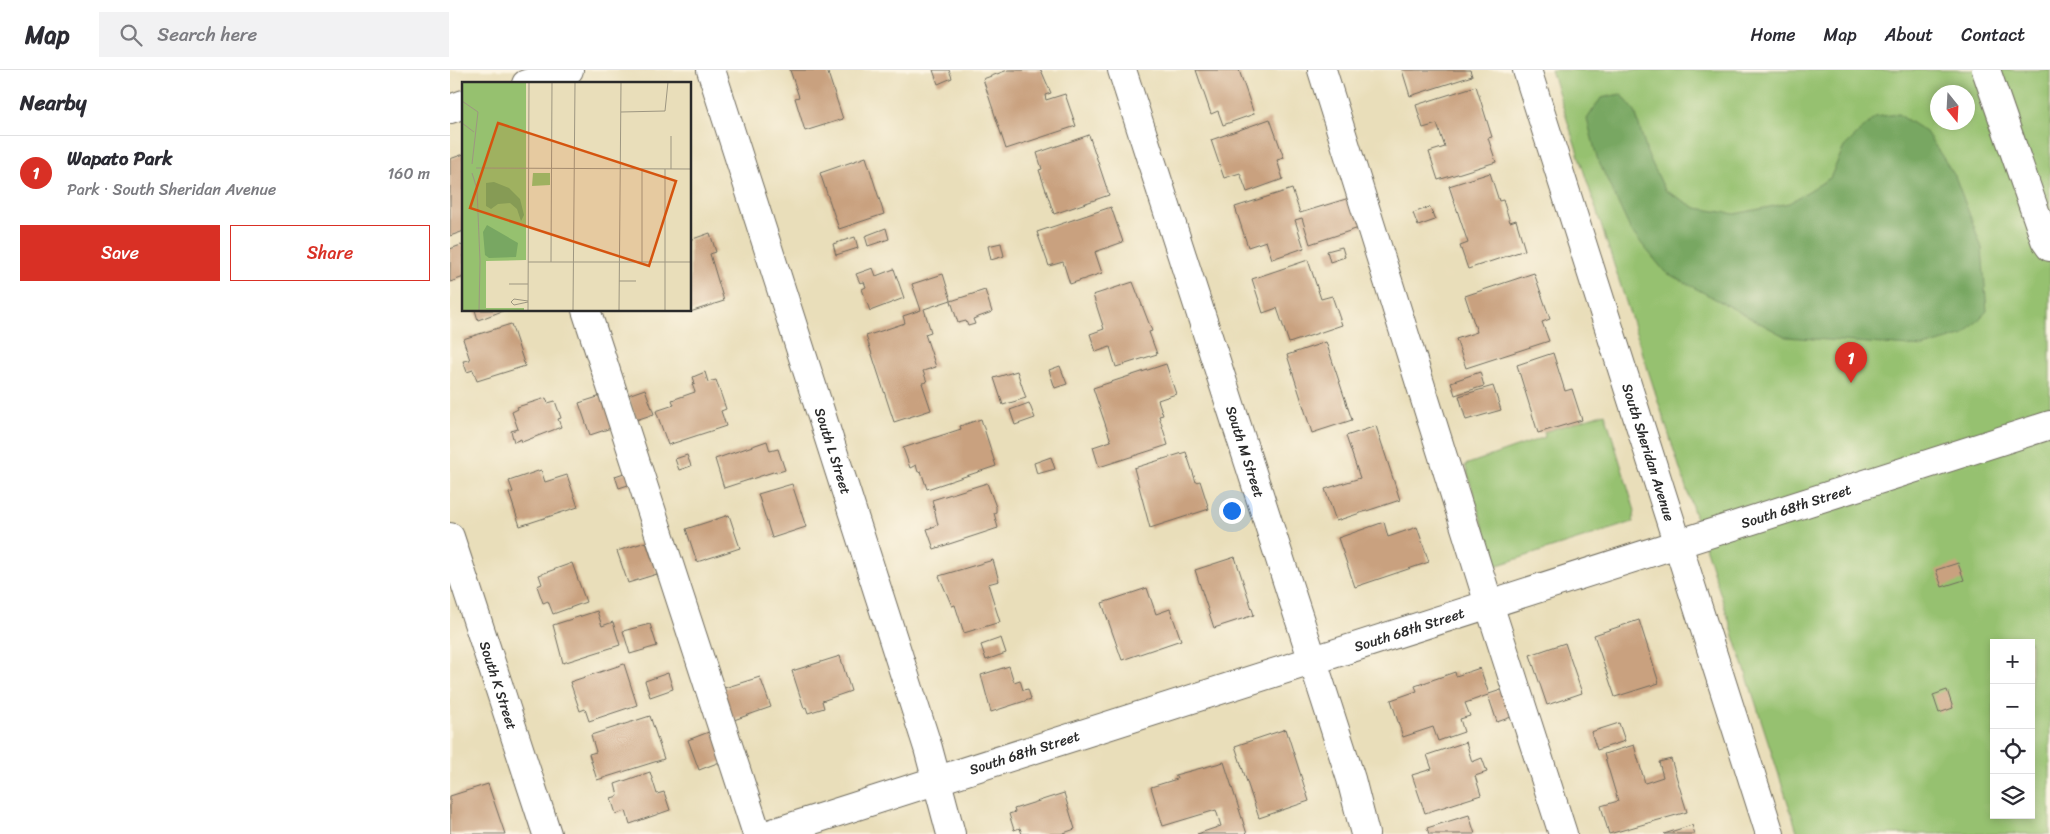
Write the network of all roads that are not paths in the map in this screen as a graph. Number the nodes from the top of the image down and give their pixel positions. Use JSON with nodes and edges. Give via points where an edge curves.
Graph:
{"nodes":[{"id":1,"x":569,"y":70,"type":"edge"},
{"id":2,"x":711,"y":70,"type":"edge"},
{"id":3,"x":1122,"y":70,"type":"edge"},
{"id":4,"x":1322,"y":70,"type":"edge"},
{"id":5,"x":1527,"y":70,"type":"edge"},
{"id":6,"x":1986,"y":70,"type":"edge"},
{"id":7,"x":532,"y":82,"type":"edge"},
{"id":8,"x":462,"y":105,"type":"edge"},
{"id":9,"x":450,"y":109,"type":"edge"},
{"id":10,"x":2050,"y":247,"type":"edge"},
{"id":11,"x":586,"y":311,"type":"edge"},
{"id":12,"x":2050,"y":425,"type":"edge"},
{"id":13,"x":450,"y":537,"type":"edge"},
{"id":14,"x":1676,"y":543,"type":"junction"},
{"id":15,"x":1489,"y":604,"type":"junction"},
{"id":16,"x":1312,"y":660,"type":"junction"},
{"id":17,"x":934,"y":780,"type":"junction"},
{"id":18,"x":547,"y":834,"type":"edge"},
{"id":19,"x":757,"y":834,"type":"edge"},
{"id":20,"x":769,"y":834,"type":"edge"},
{"id":21,"x":951,"y":834,"type":"edge"},
{"id":22,"x":1365,"y":834,"type":"edge"},
{"id":23,"x":1563,"y":834,"type":"edge"},
{"id":24,"x":1770,"y":834,"type":"edge"}],
"edges":[{"from":1,"to":7,"type":"street"},
{"from":2,"to":17,"type":"street","name":"South L Street","via":[[928,748]]},
{"from":3,"to":16,"type":"street","name":"South M Street"},
{"from":4,"to":15,"type":"street"},
{"from":5,"to":14,"type":"street","name":"South Sheridan Avenue"},
{"from":6,"to":10,"type":"street"},
{"from":8,"to":9,"type":"street"},
{"from":11,"to":19,"type":"street"},
{"from":12,"to":14,"type":"street","name":"South 68th Street"},
{"from":13,"to":18,"type":"street","name":"South K Street"},
{"from":14,"to":15,"type":"street","name":"South 68th Street"},
{"from":14,"to":24,"type":"street","name":"South Sheridan Avenue"},
{"from":15,"to":16,"type":"street","name":"South 68th Street"},
{"from":15,"to":23,"type":"street"},
{"from":16,"to":17,"type":"street","name":"South 68th Street"},
{"from":16,"to":22,"type":"street","name":"South M Street","via":[[1351,779]]},
{"from":17,"to":20,"type":"street","name":"South 68th Street"},
{"from":17,"to":21,"type":"street","name":"South L Street"}]}
